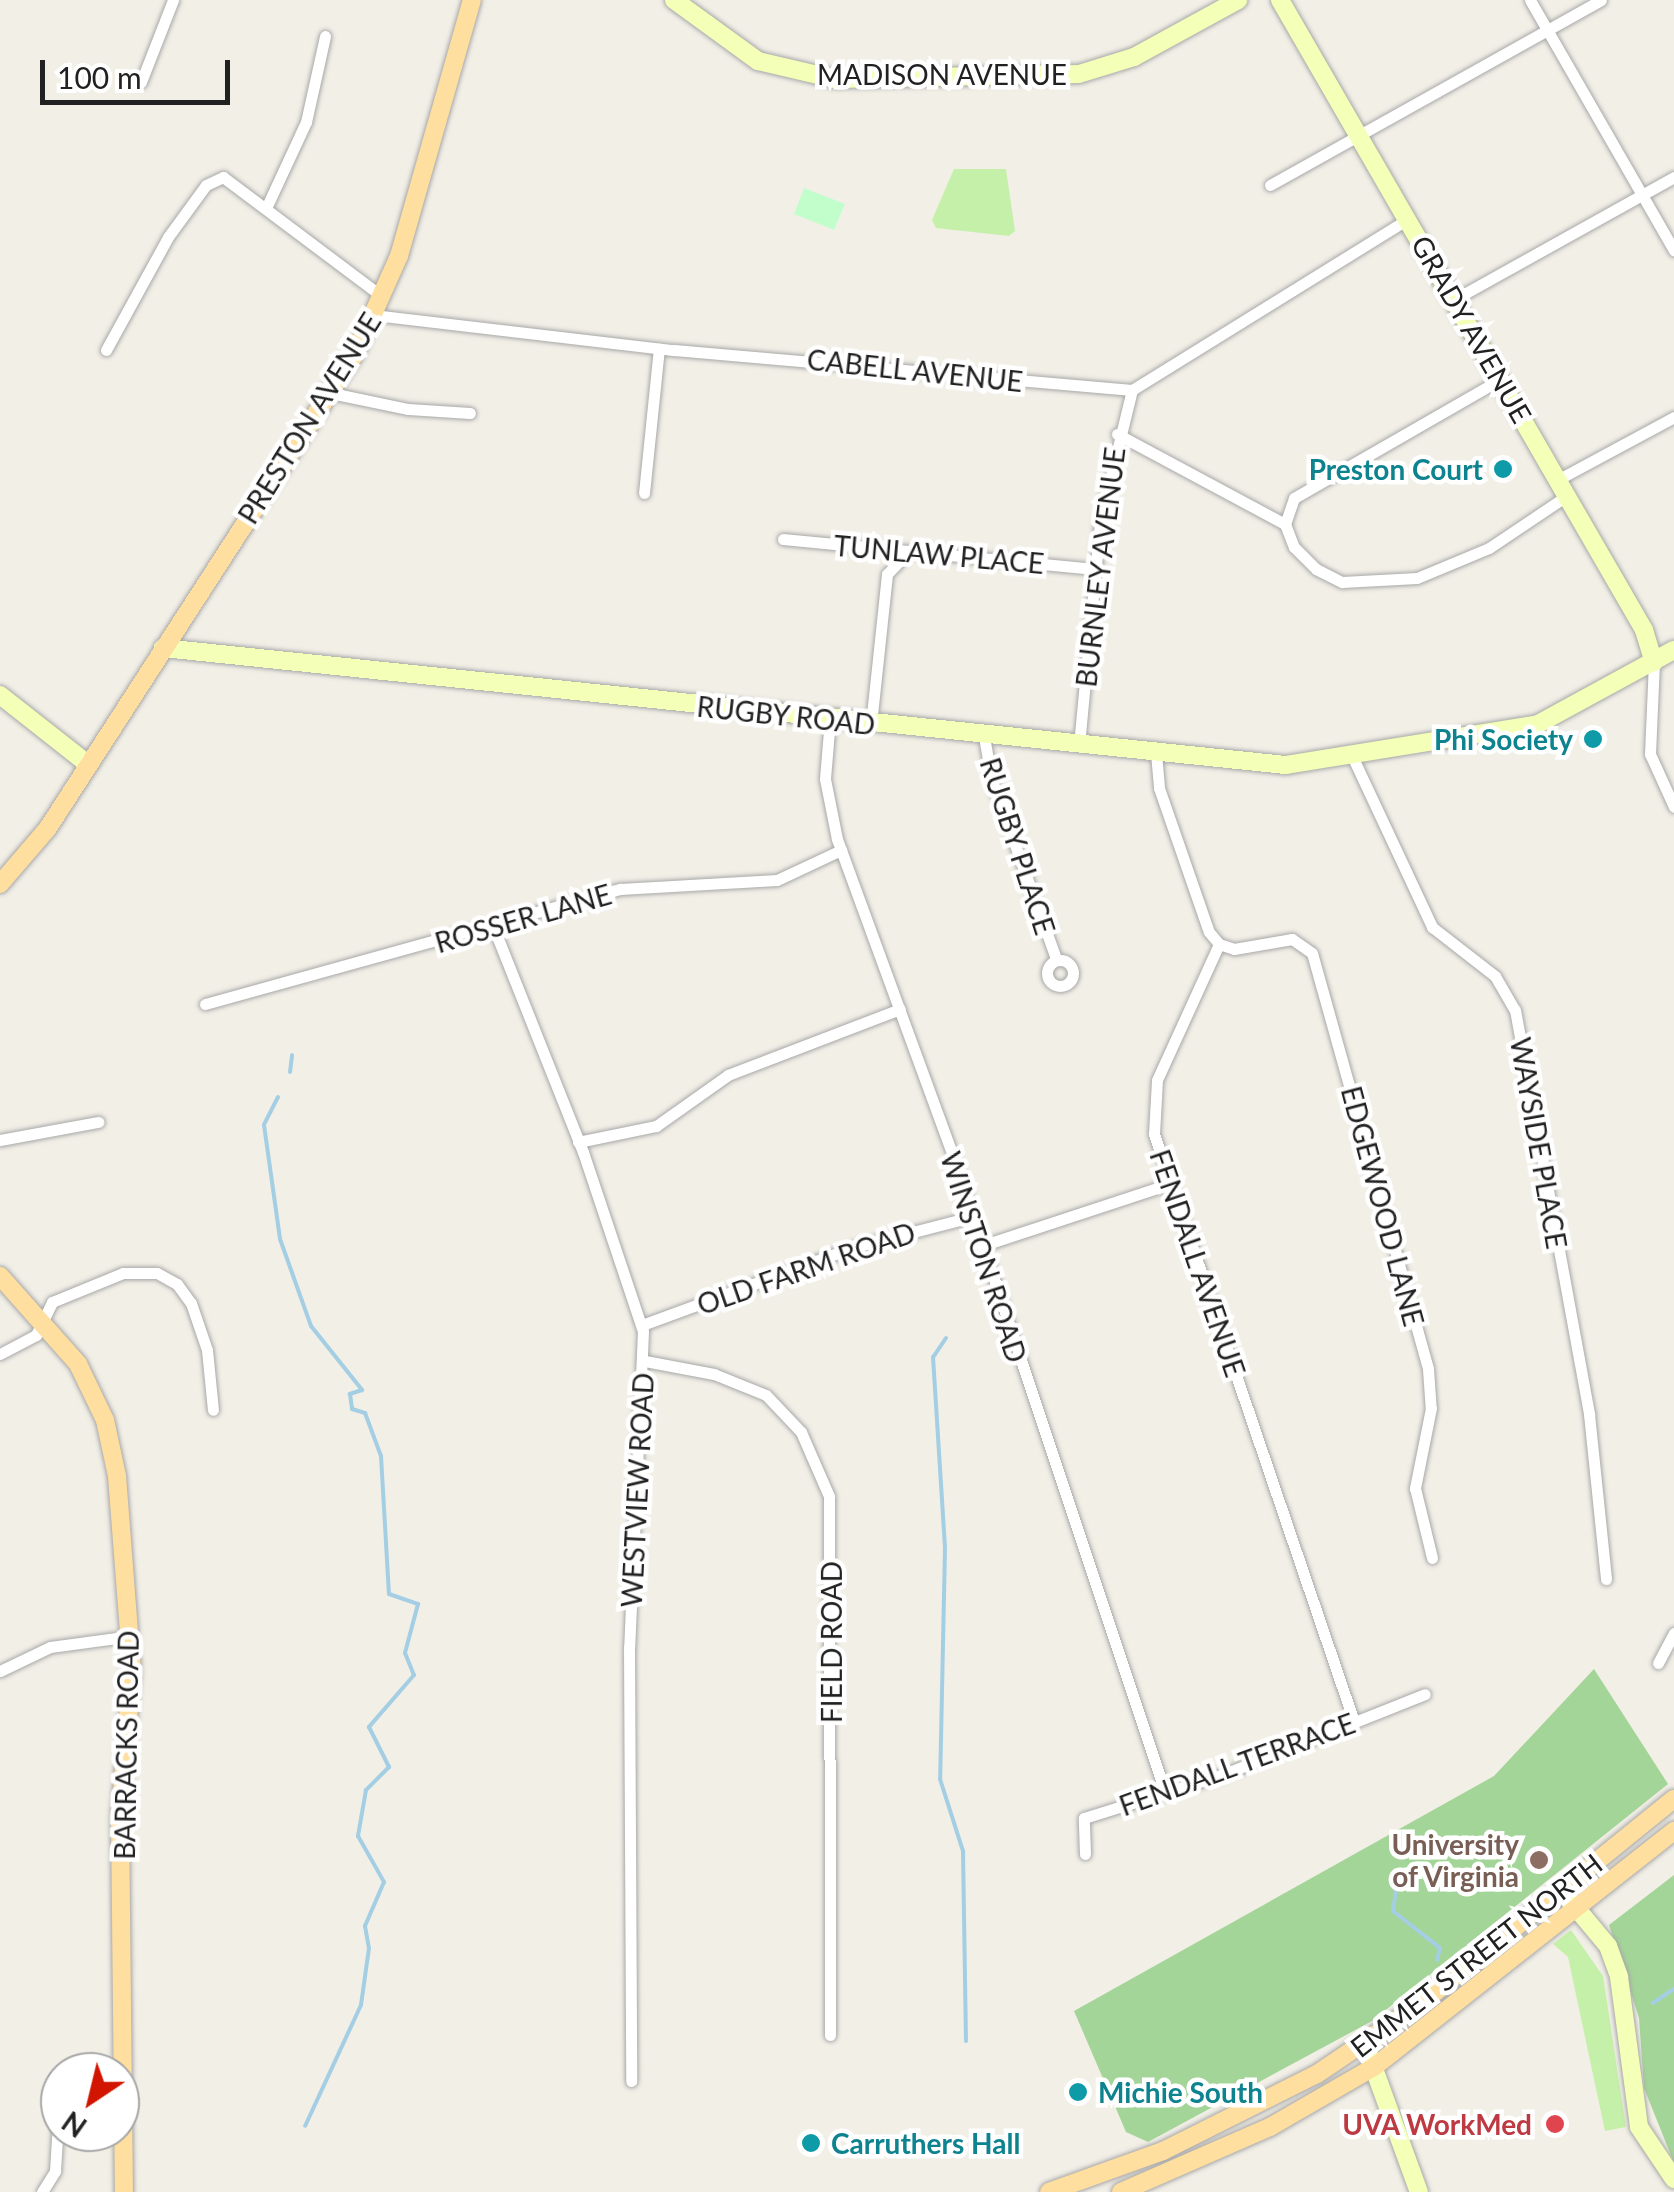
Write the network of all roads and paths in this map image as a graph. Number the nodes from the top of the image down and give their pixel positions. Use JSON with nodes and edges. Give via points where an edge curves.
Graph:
{"nodes":[{"id":1,"x":172,"y":0,"type":"edge"},
{"id":2,"x":472,"y":0,"type":"edge"},
{"id":3,"x":674,"y":0,"type":"edge"},
{"id":4,"x":1238,"y":0,"type":"edge"},
{"id":5,"x":1280,"y":0,"type":"edge"},
{"id":6,"x":1530,"y":0,"type":"edge"},
{"id":7,"x":1602,"y":0,"type":"edge"},
{"id":8,"x":1548,"y":30,"type":"junction"},
{"id":9,"x":325,"y":36,"type":"dead end"},
{"id":10,"x":141,"y":82,"type":"dead end"},
{"id":11,"x":1359,"y":136,"type":"junction"},
{"id":12,"x":1674,"y":177,"type":"edge"},
{"id":13,"x":1270,"y":185,"type":"dead end"},
{"id":14,"x":1642,"y":196,"type":"junction"},
{"id":15,"x":267,"y":206,"type":"junction"},
{"id":16,"x":1408,"y":219,"type":"junction"},
{"id":17,"x":1674,"y":250,"type":"edge"},
{"id":18,"x":382,"y":297,"type":"junction"},
{"id":19,"x":1455,"y":299,"type":"junction"},
{"id":20,"x":374,"y":316,"type":"junction"},
{"id":21,"x":659,"y":349,"type":"junction"},
{"id":22,"x":106,"y":350,"type":"dead end"},
{"id":23,"x":1501,"y":379,"type":"junction"},
{"id":24,"x":1132,"y":390,"type":"junction"},
{"id":25,"x":331,"y":392,"type":"junction"},
{"id":26,"x":470,"y":413,"type":"dead end"},
{"id":27,"x":1674,"y":417,"type":"edge"},
{"id":28,"x":1116,"y":434,"type":"junction"},
{"id":29,"x":1563,"y":487,"type":"junction"},
{"id":30,"x":644,"y":492,"type":"dead end"},
{"id":31,"x":1284,"y":524,"type":"junction"},
{"id":32,"x":783,"y":539,"type":"dead end"},
{"id":33,"x":910,"y":552,"type":"junction"},
{"id":34,"x":1095,"y":569,"type":"junction"},
{"id":35,"x":163,"y":648,"type":"junction"},
{"id":36,"x":1674,"y":650,"type":"edge"},
{"id":37,"x":1654,"y":662,"type":"junction"},
{"id":38,"x":0,"y":696,"type":"edge"},
{"id":39,"x":830,"y":719,"type":"junction"},
{"id":40,"x":871,"y":724,"type":"junction"},
{"id":41,"x":984,"y":736,"type":"junction"},
{"id":42,"x":1079,"y":745,"type":"junction"},
{"id":43,"x":1156,"y":753,"type":"junction"},
{"id":44,"x":1353,"y":758,"type":"junction"},
{"id":45,"x":89,"y":765,"type":"junction"},
{"id":46,"x":1674,"y":808,"type":"edge"},
{"id":47,"x":840,"y":850,"type":"junction"},
{"id":48,"x":0,"y":884,"type":"edge"},
{"id":49,"x":493,"y":926,"type":"junction"},
{"id":50,"x":1220,"y":944,"type":"junction"},
{"id":51,"x":1055,"y":956,"type":"dead end"},
{"id":52,"x":206,"y":1004,"type":"dead end"},
{"id":53,"x":900,"y":1008,"type":"junction"},
{"id":54,"x":98,"y":1122,"type":"dead end"},
{"id":55,"x":0,"y":1140,"type":"edge"},
{"id":56,"x":578,"y":1142,"type":"junction"},
{"id":57,"x":1168,"y":1185,"type":"junction"},
{"id":58,"x":972,"y":1216,"type":"junction"},
{"id":59,"x":981,"y":1246,"type":"junction"},
{"id":60,"x":0,"y":1276,"type":"edge"},
{"id":61,"x":41,"y":1321,"type":"junction"},
{"id":62,"x":642,"y":1325,"type":"junction"},
{"id":63,"x":0,"y":1354,"type":"edge"},
{"id":64,"x":644,"y":1361,"type":"junction"},
{"id":65,"x":213,"y":1410,"type":"dead end"},
{"id":66,"x":1432,"y":1558,"type":"dead end"},
{"id":67,"x":1606,"y":1578,"type":"dead end"},
{"id":68,"x":1674,"y":1634,"type":"edge"},
{"id":69,"x":131,"y":1636,"type":"junction"},
{"id":70,"x":1658,"y":1663,"type":"dead end"},
{"id":71,"x":0,"y":1671,"type":"edge"},
{"id":72,"x":1425,"y":1694,"type":"dead end"},
{"id":73,"x":1354,"y":1722,"type":"junction"},
{"id":74,"x":1165,"y":1792,"type":"junction"},
{"id":75,"x":1674,"y":1800,"type":"edge"},
{"id":76,"x":1674,"y":1831,"type":"edge"},
{"id":77,"x":1086,"y":1854,"type":"dead end"},
{"id":78,"x":1562,"y":1890,"type":"junction"},
{"id":79,"x":1578,"y":1908,"type":"junction"},
{"id":80,"x":830,"y":2036,"type":"dead end"},
{"id":81,"x":1365,"y":2044,"type":"junction"},
{"id":82,"x":120,"y":2052,"type":"edge"},
{"id":83,"x":1374,"y":2067,"type":"junction"},
{"id":84,"x":631,"y":2081,"type":"dead end"},
{"id":85,"x":56,"y":2152,"type":"edge"},
{"id":86,"x":121,"y":2152,"type":"edge"},
{"id":87,"x":1674,"y":2179,"type":"edge"},
{"id":88,"x":42,"y":2192,"type":"edge"},
{"id":89,"x":124,"y":2192,"type":"edge"},
{"id":90,"x":1049,"y":2192,"type":"edge"},
{"id":91,"x":1121,"y":2192,"type":"edge"},
{"id":92,"x":1419,"y":2192,"type":"edge"}],
"edges":[{"from":1,"to":10,"type":"street"},
{"from":2,"to":18,"type":"main road","name":"PRESTON AVENUE"},
{"from":3,"to":4,"type":"street","name":"MADISON AVENUE","via":[[737,49],[800,75],[1047,78],[1112,64]]},
{"from":5,"to":11,"type":"street","name":"GRADY AVENUE"},
{"from":6,"to":8,"type":"street"},
{"from":7,"to":8,"type":"street"},
{"from":8,"to":11,"type":"street"},
{"from":8,"to":14,"type":"street"},
{"from":9,"to":15,"type":"street","via":[[306,122]]},
{"from":11,"to":13,"type":"street"},
{"from":11,"to":16,"type":"street","name":"GRADY AVENUE"},
{"from":12,"to":14,"type":"street"},
{"from":14,"to":17,"type":"street"},
{"from":14,"to":19,"type":"street"},
{"from":15,"to":18,"type":"street"},
{"from":15,"to":22,"type":"street","via":[[223,177],[206,186]]},
{"from":16,"to":19,"type":"street","name":"GRADY AVENUE"},
{"from":16,"to":24,"type":"street"},
{"from":18,"to":20,"type":"main road","name":"PRESTON AVENUE"},
{"from":19,"to":23,"type":"street","name":"GRADY AVENUE"},
{"from":20,"to":21,"type":"street","name":"CABELL AVENUE"},
{"from":20,"to":25,"type":"main road","name":"PRESTON AVENUE"},
{"from":21,"to":24,"type":"street","name":"CABELL AVENUE"},
{"from":21,"to":30,"type":"street"},
{"from":23,"to":29,"type":"street","name":"GRADY AVENUE"},
{"from":23,"to":31,"type":"street","via":[[1299,494]]},
{"from":24,"to":28,"type":"street","name":"BURNLEY AVENUE"},
{"from":25,"to":26,"type":"street","via":[[408,409]]},
{"from":25,"to":35,"type":"main road","name":"PRESTON AVENUE"},
{"from":27,"to":29,"type":"street"},
{"from":28,"to":31,"type":"street"},
{"from":28,"to":34,"type":"street","name":"BURNLEY AVENUE"},
{"from":29,"to":31,"type":"street","via":[[1462,562],[1386,583],[1342,582],[1316,570]]},
{"from":29,"to":37,"type":"street","name":"GRADY AVENUE","via":[[1644,630]]},
{"from":32,"to":33,"type":"street","name":"TUNLAW PLACE"},
{"from":33,"to":34,"type":"street","name":"TUNLAW PLACE"},
{"from":33,"to":40,"type":"street","via":[[894,560],[888,574]]},
{"from":34,"to":42,"type":"street","name":"BURNLEY AVENUE"},
{"from":35,"to":39,"type":"street","name":"RUGBY ROAD"},
{"from":35,"to":45,"type":"main road"},
{"from":36,"to":37,"type":"street","name":"RUGBY ROAD"},
{"from":37,"to":44,"type":"street","name":"RUGBY ROAD","via":[[1538,724]]},
{"from":37,"to":46,"type":"street","via":[[1650,754]]},
{"from":38,"to":45,"type":"street"},
{"from":39,"to":40,"type":"street","name":"RUGBY ROAD"},
{"from":39,"to":47,"type":"street","name":"WINSTON ROAD","via":[[824,779]]},
{"from":40,"to":41,"type":"street","name":"RUGBY ROAD"},
{"from":41,"to":42,"type":"street","name":"RUGBY ROAD"},
{"from":41,"to":51,"type":"street","name":"RUGBY PLACE","via":[[991,778]]},
{"from":42,"to":43,"type":"street","name":"RUGBY ROAD"},
{"from":43,"to":44,"type":"street","name":"RUGBY ROAD","via":[[1286,765]]},
{"from":43,"to":50,"type":"street","via":[[1159,788],[1209,932]]},
{"from":44,"to":67,"type":"street","name":"WAYSIDE PLACE","via":[[1432,927],[1495,976],[1515,1010],[1589,1414]]},
{"from":45,"to":48,"type":"main road"},
{"from":47,"to":49,"type":"street","name":"ROSSER LANE","via":[[755,886],[620,889]]},
{"from":47,"to":53,"type":"street","name":"WINSTON ROAD"},
{"from":49,"to":52,"type":"street","name":"ROSSER LANE"},
{"from":49,"to":56,"type":"street","name":"WESTVIEW ROAD"},
{"from":50,"to":57,"type":"street","name":"FENDALL AVENUE","via":[[1153,1096],[1154,1134]]},
{"from":50,"to":66,"type":"street","name":"EDGEWOOD LANE","via":[[1234,949],[1292,939],[1312,953],[1428,1369],[1431,1408],[1415,1488]]},
{"from":53,"to":56,"type":"street","via":[[728,1075],[656,1126]]},
{"from":53,"to":58,"type":"street","name":"WINSTON ROAD"},
{"from":54,"to":55,"type":"street"},
{"from":56,"to":62,"type":"street","name":"WESTVIEW ROAD"},
{"from":57,"to":59,"type":"street"},
{"from":57,"to":73,"type":"street","name":"FENDALL AVENUE"},
{"from":58,"to":59,"type":"street","name":"WINSTON ROAD"},
{"from":58,"to":62,"type":"street","name":"OLD FARM ROAD","via":[[851,1248]]},
{"from":59,"to":74,"type":"street","name":"WINSTON ROAD"},
{"from":60,"to":61,"type":"main road","name":"BARRACKS ROAD"},
{"from":61,"to":63,"type":"street","via":[[36,1335]]},
{"from":61,"to":65,"type":"street","via":[[52,1302],[123,1273],[166,1277],[186,1294],[200,1326]]},
{"from":61,"to":69,"type":"main road","name":"BARRACKS ROAD","via":[[78,1364],[104,1420],[117,1476]]},
{"from":62,"to":64,"type":"street","name":"WESTVIEW ROAD"},
{"from":64,"to":80,"type":"street","name":"FIELD ROAD","via":[[714,1374],[766,1396],[801,1432],[829,1496]]},
{"from":64,"to":84,"type":"street","name":"WESTVIEW ROAD","via":[[628,1647]]},
{"from":68,"to":70,"type":"street"},
{"from":69,"to":71,"type":"street","via":[[50,1647]]},
{"from":69,"to":82,"type":"main road","name":"BARRACKS ROAD","via":[[120,1817]]},
{"from":72,"to":73,"type":"street","name":"FENDALL TERRACE"},
{"from":73,"to":74,"type":"street","name":"FENDALL TERRACE"},
{"from":74,"to":77,"type":"street","name":"FENDALL TERRACE","via":[[1084,1818],[1079,1824]]},
{"from":75,"to":78,"type":"main road","name":"EMMET STREET NORTH"},
{"from":76,"to":79,"type":"main road","name":"EMMET STREET NORTH"},
{"from":78,"to":79,"type":"street"},
{"from":78,"to":81,"type":"main road","name":"EMMET STREET NORTH"},
{"from":79,"to":83,"type":"main road","name":"EMMET STREET NORTH"},
{"from":79,"to":87,"type":"street","via":[[1608,1946],[1644,2140]]},
{"from":81,"to":83,"type":"street"},
{"from":81,"to":90,"type":"main road","name":"EMMET STREET NORTH","via":[[1213,2128]]},
{"from":83,"to":91,"type":"main road","name":"EMMET STREET NORTH","via":[[1270,2127]]},
{"from":83,"to":92,"type":"street"},
{"from":85,"to":88,"type":"street","via":[[55,2172]]},
{"from":86,"to":89,"type":"main road","name":"BARRACKS ROAD"}]}
